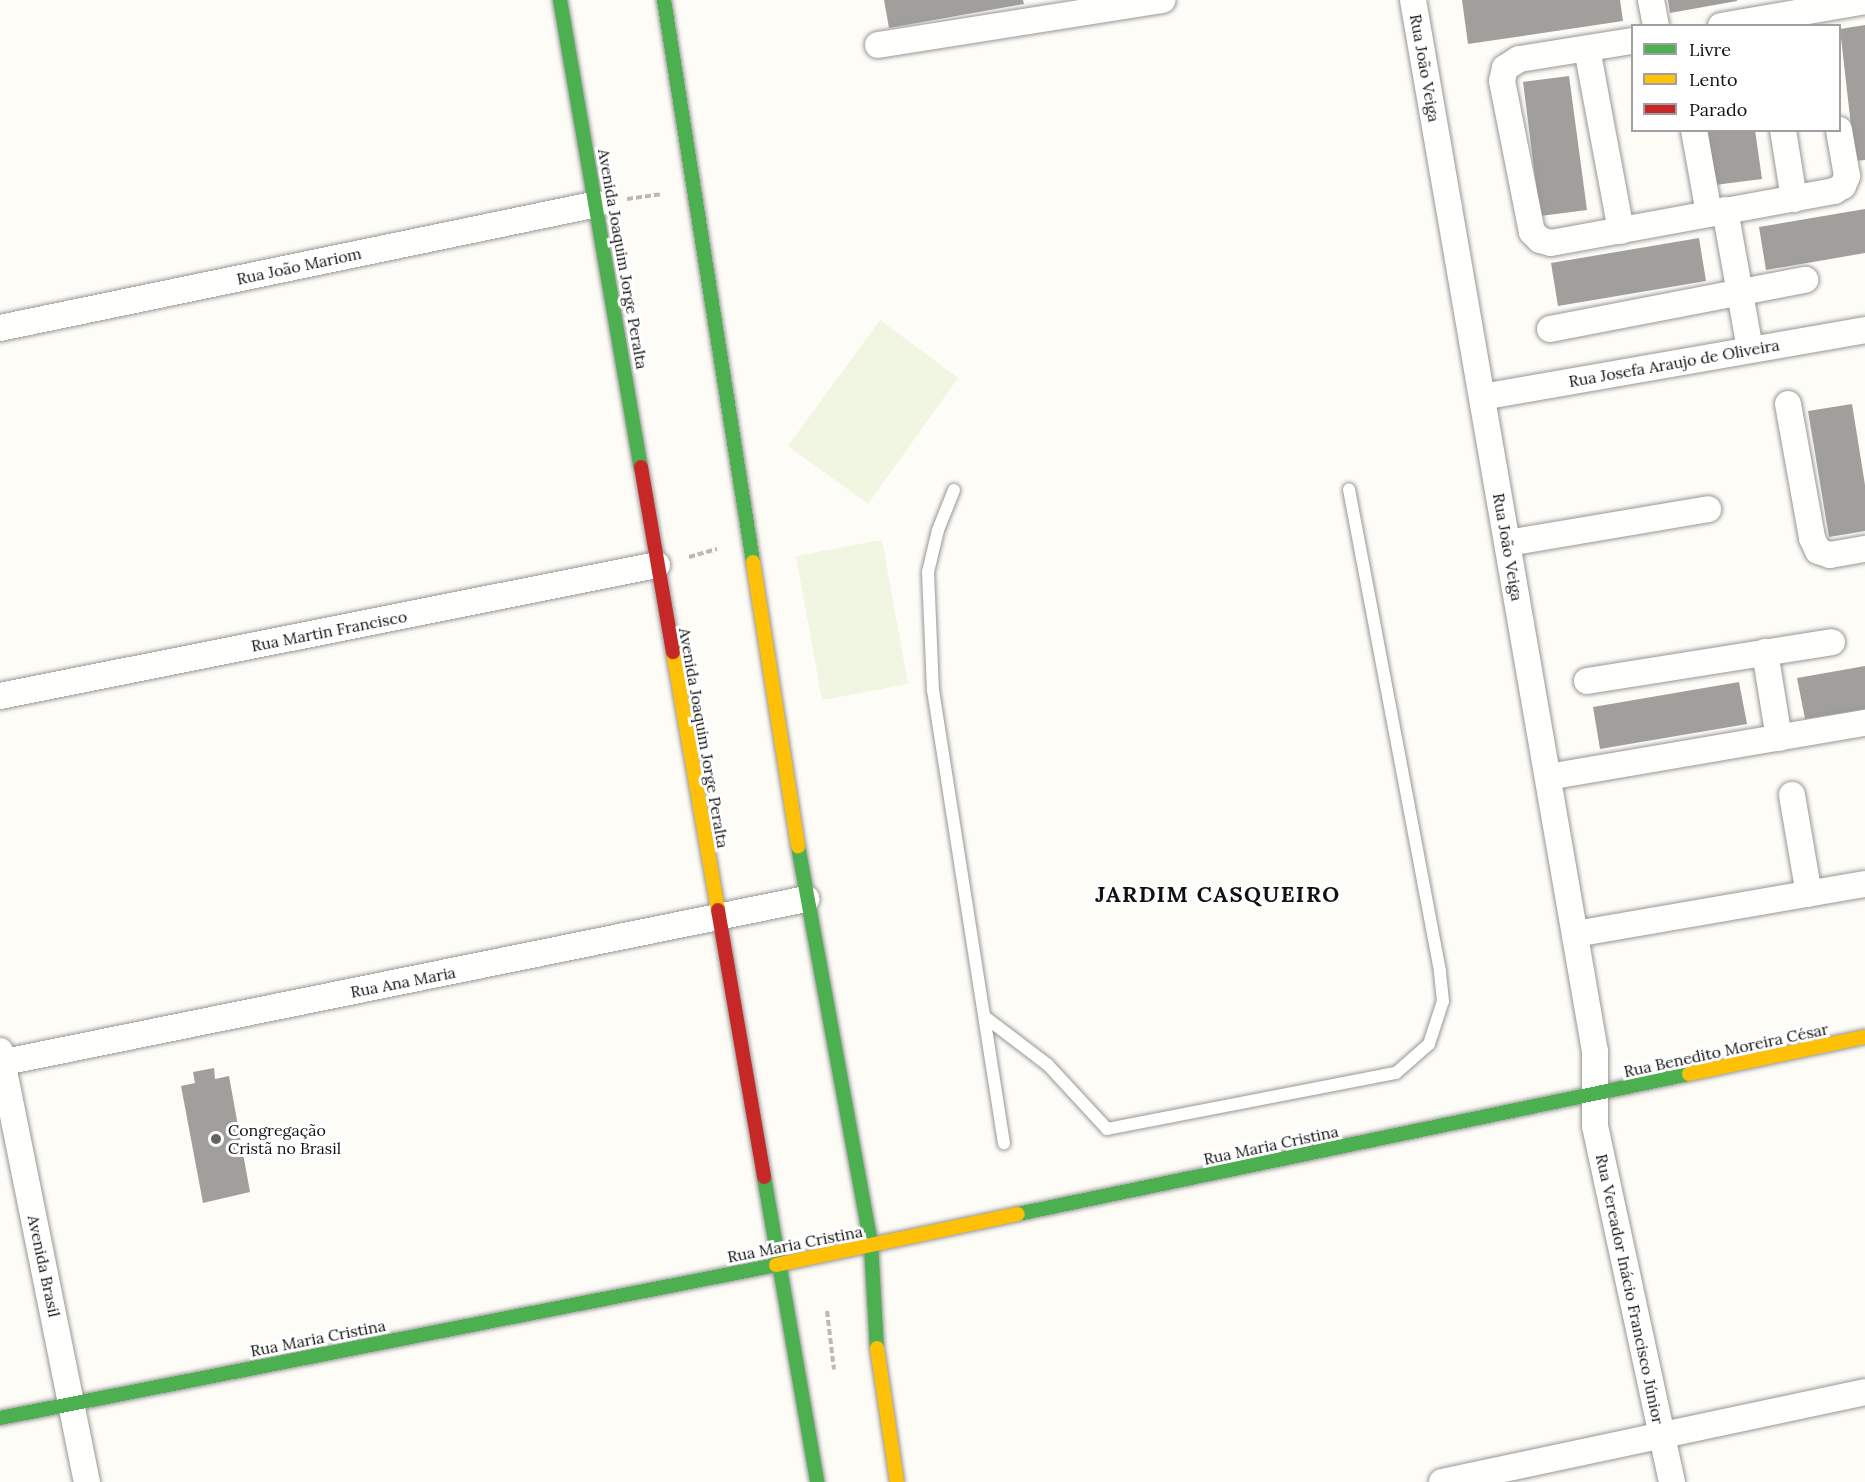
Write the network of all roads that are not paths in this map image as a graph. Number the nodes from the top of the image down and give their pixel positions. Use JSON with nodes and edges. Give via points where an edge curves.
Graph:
{"nodes":[{"id":1,"x":560,"y":0,"type":"edge"},
{"id":2,"x":664,"y":0,"type":"edge"},
{"id":3,"x":1162,"y":0,"type":"edge"},
{"id":4,"x":1413,"y":0,"type":"edge"},
{"id":5,"x":1651,"y":0,"type":"edge"},
{"id":6,"x":1865,"y":1,"type":"edge"},
{"id":7,"x":1043,"y":9,"type":"edge"},
{"id":8,"x":1819,"y":17,"type":"edge"},
{"id":9,"x":1765,"y":22,"type":"edge"},
{"id":10,"x":1656,"y":24,"type":"edge"},
{"id":11,"x":1743,"y":24,"type":"edge"},
{"id":12,"x":1631,"y":41,"type":"edge"},
{"id":13,"x":878,"y":45,"type":"dead end"},
{"id":14,"x":1587,"y":49,"type":"junction"},
{"id":15,"x":1695,"y":132,"type":"edge"},
{"id":16,"x":1783,"y":132,"type":"edge"},
{"id":17,"x":1839,"y":132,"type":"edge"},
{"id":18,"x":1794,"y":199,"type":"junction"},
{"id":19,"x":597,"y":204,"type":"junction"},
{"id":20,"x":1717,"y":212,"type":"junction"},
{"id":21,"x":1621,"y":231,"type":"junction"},
{"id":22,"x":1805,"y":280,"type":"dead end"},
{"id":23,"x":1739,"y":292,"type":"junction"},
{"id":24,"x":0,"y":328,"type":"edge"},
{"id":25,"x":1550,"y":329,"type":"dead end"},
{"id":26,"x":1865,"y":330,"type":"edge"},
{"id":27,"x":1750,"y":349,"type":"junction"},
{"id":28,"x":1482,"y":397,"type":"junction"},
{"id":29,"x":1788,"y":404,"type":"dead end"},
{"id":30,"x":954,"y":490,"type":"dead end"},
{"id":31,"x":1349,"y":490,"type":"dead end"},
{"id":32,"x":1707,"y":509,"type":"dead end"},
{"id":33,"x":1508,"y":543,"type":"junction"},
{"id":34,"x":1865,"y":549,"type":"edge"},
{"id":35,"x":657,"y":566,"type":"junction"},
{"id":36,"x":1832,"y":642,"type":"dead end"},
{"id":37,"x":1765,"y":652,"type":"junction"},
{"id":38,"x":1587,"y":681,"type":"dead end"},
{"id":39,"x":0,"y":696,"type":"edge"},
{"id":40,"x":1865,"y":723,"type":"edge"},
{"id":41,"x":1779,"y":738,"type":"junction"},
{"id":42,"x":1548,"y":777,"type":"junction"},
{"id":43,"x":1792,"y":795,"type":"dead end"},
{"id":44,"x":1865,"y":884,"type":"edge"},
{"id":45,"x":1809,"y":894,"type":"junction"},
{"id":46,"x":806,"y":899,"type":"junction"},
{"id":47,"x":718,"y":919,"type":"junction"},
{"id":48,"x":1575,"y":934,"type":"junction"},
{"id":49,"x":985,"y":1017,"type":"junction"},
{"id":50,"x":1865,"y":1037,"type":"edge"},
{"id":51,"x":1,"y":1059,"type":"edge"},
{"id":52,"x":1594,"y":1094,"type":"junction"},
{"id":53,"x":1004,"y":1143,"type":"dead end"},
{"id":54,"x":871,"y":1245,"type":"junction"},
{"id":55,"x":779,"y":1264,"type":"junction"},
{"id":56,"x":1865,"y":1392,"type":"edge"},
{"id":57,"x":72,"y":1403,"type":"junction"},
{"id":58,"x":0,"y":1419,"type":"edge"},
{"id":59,"x":1663,"y":1437,"type":"junction"},
{"id":60,"x":87,"y":1482,"type":"edge"},
{"id":61,"x":817,"y":1482,"type":"edge"},
{"id":62,"x":897,"y":1482,"type":"edge"},
{"id":63,"x":1442,"y":1482,"type":"edge"},
{"id":64,"x":1672,"y":1482,"type":"edge"}],
"edges":[{"from":1,"to":19,"type":"street","name":"Avenida Joaquim Jorge Peralta"},
{"from":2,"to":46,"type":"street"},
{"from":3,"to":7,"type":"street"},
{"from":4,"to":28,"type":"street","name":"Rua João Veiga"},
{"from":5,"to":10,"type":"street"},
{"from":6,"to":8,"type":"street"},
{"from":7,"to":13,"type":"street"},
{"from":8,"to":9,"type":"street"},
{"from":9,"to":11,"type":"street"},
{"from":12,"to":14,"type":"street"},
{"from":14,"to":21,"type":"street"},
{"from":14,"to":21,"type":"street","via":[[1519,59],[1505,68],[1502,81],[1532,232],[1551,243]]},
{"from":15,"to":20,"type":"street"},
{"from":16,"to":18,"type":"street"},
{"from":17,"to":18,"type":"street","via":[[1847,176],[1843,186],[1834,192]]},
{"from":18,"to":20,"type":"street"},
{"from":19,"to":24,"type":"street","name":"Rua João Mariom"},
{"from":19,"to":35,"type":"street","name":"Avenida Joaquim Jorge Peralta"},
{"from":20,"to":21,"type":"street"},
{"from":20,"to":23,"type":"street"},
{"from":22,"to":23,"type":"street"},
{"from":23,"to":25,"type":"street"},
{"from":23,"to":27,"type":"street"},
{"from":26,"to":27,"type":"street","name":"Rua Josefa Araujo de Oliveira"},
{"from":27,"to":28,"type":"street","name":"Rua Josefa Araujo de Oliveira"},
{"from":28,"to":33,"type":"street","name":"Rua João Veiga"},
{"from":29,"to":34,"type":"street","via":[[1812,538],[1818,551],[1830,555]]},
{"from":30,"to":49,"type":"lane","via":[[938,530],[928,572],[933,690]]},
{"from":31,"to":49,"type":"lane","via":[[1440,971],[1443,1001],[1430,1044],[1396,1073],[1107,1129],[1048,1065]]},
{"from":32,"to":33,"type":"street"},
{"from":33,"to":42,"type":"street","name":"Rua João Veiga"},
{"from":35,"to":39,"type":"street","name":"Rua Martin Francisco"},
{"from":35,"to":47,"type":"street","name":"Avenida Joaquim Jorge Peralta"},
{"from":36,"to":37,"type":"street"},
{"from":37,"to":38,"type":"street"},
{"from":37,"to":41,"type":"street"},
{"from":40,"to":41,"type":"street"},
{"from":41,"to":42,"type":"street"},
{"from":42,"to":48,"type":"street","name":"Rua João Veiga"},
{"from":43,"to":45,"type":"street"},
{"from":44,"to":45,"type":"street"},
{"from":45,"to":48,"type":"street"},
{"from":46,"to":47,"type":"street","name":"Rua Ana Maria"},
{"from":46,"to":54,"type":"street"},
{"from":47,"to":51,"type":"street","name":"Rua Ana Maria"},
{"from":47,"to":55,"type":"street","name":"Avenida Joaquim Jorge Peralta"},
{"from":48,"to":52,"type":"street","name":"Rua João Veiga","via":[[1595,1051]]},
{"from":49,"to":53,"type":"lane"},
{"from":50,"to":52,"type":"street","name":"Rua Benedito Moreira César"},
{"from":51,"to":57,"type":"street","name":"Avenida Brasil"},
{"from":52,"to":54,"type":"street","name":"Rua Maria Cristina"},
{"from":52,"to":59,"type":"street","name":"Rua Vereador Inácio Francisco Júnior","via":[[1595,1126]]},
{"from":54,"to":55,"type":"street","name":"Rua Maria Cristina"},
{"from":54,"to":62,"type":"street","via":[[877,1356]]},
{"from":55,"to":57,"type":"street","name":"Rua Maria Cristina"},
{"from":55,"to":61,"type":"street","name":"Avenida Joaquim Jorge Peralta"},
{"from":56,"to":59,"type":"street"},
{"from":57,"to":58,"type":"street","name":"Rua Maria Cristina"},
{"from":57,"to":60,"type":"street","name":"Avenida Brasil"},
{"from":59,"to":63,"type":"street"},
{"from":59,"to":64,"type":"street","name":"Rua Vereador Inácio Francisco Júnior"}]}
